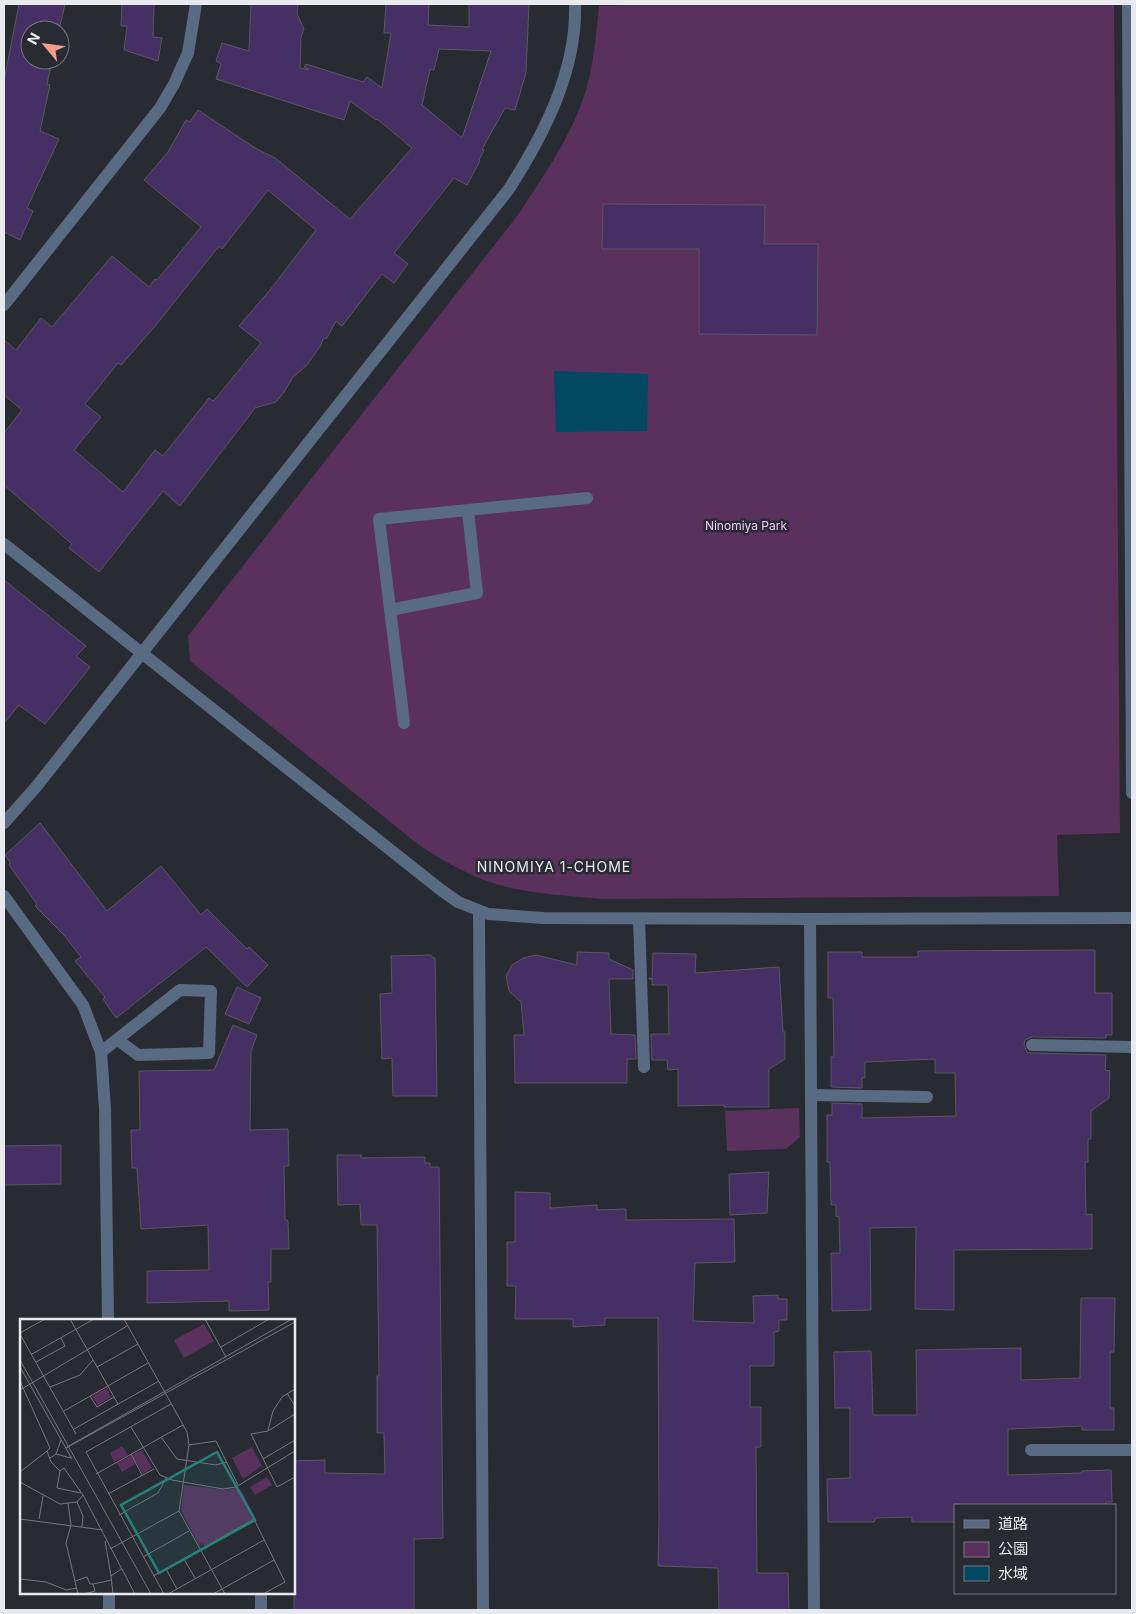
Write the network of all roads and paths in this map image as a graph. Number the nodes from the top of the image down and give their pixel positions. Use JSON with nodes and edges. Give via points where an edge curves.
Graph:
{"nodes":[{"id":1,"x":196,"y":4,"type":"edge"},
{"id":2,"x":575,"y":4,"type":"edge"},
{"id":3,"x":1132,"y":4,"type":"edge"},
{"id":4,"x":4,"y":305,"type":"edge"},
{"id":5,"x":587,"y":498,"type":"dead end"},
{"id":6,"x":468,"y":511,"type":"junction"},
{"id":7,"x":4,"y":544,"type":"edge"},
{"id":8,"x":1132,"y":562,"type":"edge"},
{"id":9,"x":390,"y":610,"type":"junction"},
{"id":10,"x":142,"y":653,"type":"junction"},
{"id":11,"x":404,"y":723,"type":"dead end"},
{"id":12,"x":1132,"y":793,"type":"edge"},
{"id":13,"x":4,"y":823,"type":"edge"},
{"id":14,"x":4,"y":896,"type":"edge"},
{"id":15,"x":479,"y":911,"type":"junction"},
{"id":16,"x":1132,"y":918,"type":"edge"},
{"id":17,"x":639,"y":919,"type":"junction"},
{"id":18,"x":810,"y":919,"type":"junction"},
{"id":19,"x":118,"y":1040,"type":"junction"},
{"id":20,"x":1032,"y":1045,"type":"dead end"},
{"id":21,"x":1132,"y":1047,"type":"edge"},
{"id":22,"x":101,"y":1052,"type":"junction"},
{"id":23,"x":644,"y":1067,"type":"dead end"},
{"id":24,"x":811,"y":1095,"type":"junction"},
{"id":25,"x":927,"y":1097,"type":"dead end"},
{"id":26,"x":108,"y":1319,"type":"edge"},
{"id":27,"x":1031,"y":1450,"type":"dead end"},
{"id":28,"x":1132,"y":1450,"type":"edge"},
{"id":29,"x":109,"y":1594,"type":"edge"},
{"id":30,"x":261,"y":1594,"type":"edge"},
{"id":31,"x":109,"y":1610,"type":"edge"},
{"id":32,"x":261,"y":1610,"type":"edge"},
{"id":33,"x":483,"y":1610,"type":"edge"},
{"id":34,"x":814,"y":1610,"type":"edge"}],
"edges":[{"from":1,"to":4,"type":"street","via":[[188,53],[160,108]]},
{"from":2,"to":10,"type":"street","via":[[571,46],[558,96],[509,189]]},
{"from":3,"to":8,"type":"street","via":[[1128,4]]},
{"from":5,"to":6,"type":"street"},
{"from":6,"to":9,"type":"street","via":[[477,593]]},
{"from":6,"to":9,"type":"street","via":[[379,519]]},
{"from":7,"to":10,"type":"street"},
{"from":8,"to":12,"type":"street"},
{"from":9,"to":11,"type":"street"},
{"from":10,"to":13,"type":"street"},
{"from":10,"to":15,"type":"street","via":[[441,890]]},
{"from":14,"to":22,"type":"street","via":[[83,1005]]},
{"from":15,"to":17,"type":"street","via":[[543,918]]},
{"from":15,"to":33,"type":"street"},
{"from":16,"to":18,"type":"street"},
{"from":17,"to":18,"type":"street"},
{"from":17,"to":23,"type":"street"},
{"from":18,"to":24,"type":"street"},
{"from":19,"to":19,"type":"street","via":[[180,990],[211,991],[209,1053],[138,1055]]},
{"from":19,"to":22,"type":"street"},
{"from":20,"to":21,"type":"street"},
{"from":22,"to":26,"type":"street","via":[[105,1108]]},
{"from":24,"to":25,"type":"street"},
{"from":24,"to":34,"type":"street"},
{"from":27,"to":28,"type":"street"},
{"from":29,"to":31,"type":"street"},
{"from":30,"to":32,"type":"street"}]}
